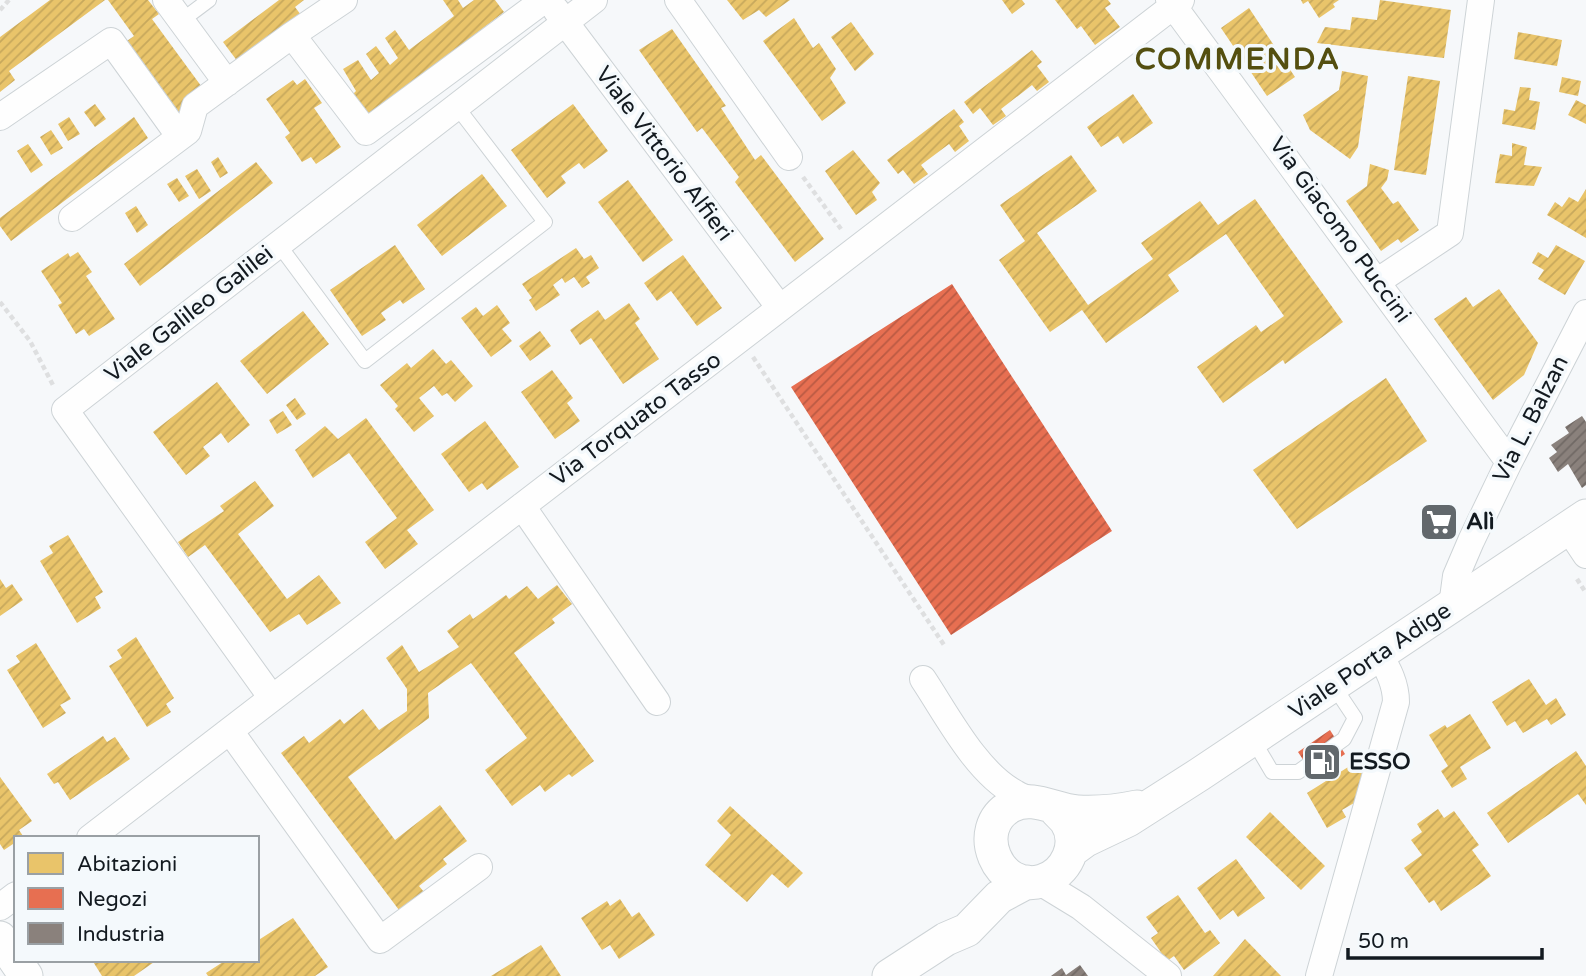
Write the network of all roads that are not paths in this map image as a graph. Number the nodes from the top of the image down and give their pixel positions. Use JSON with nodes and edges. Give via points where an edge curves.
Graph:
{"nodes":[{"id":1,"x":209,"y":0,"type":"edge"},
{"id":2,"x":344,"y":0,"type":"edge"},
{"id":3,"x":547,"y":0,"type":"edge"},
{"id":4,"x":594,"y":0,"type":"edge"},
{"id":5,"x":678,"y":0,"type":"edge"},
{"id":6,"x":1481,"y":0,"type":"edge"},
{"id":7,"x":1174,"y":2,"type":"edge"},
{"id":8,"x":174,"y":10,"type":"edge"},
{"id":9,"x":566,"y":22,"type":"junction"},
{"id":10,"x":292,"y":36,"type":"junction"},
{"id":11,"x":227,"y":83,"type":"junction"},
{"id":12,"x":457,"y":107,"type":"junction"},
{"id":13,"x":0,"y":117,"type":"edge"},
{"id":14,"x":180,"y":137,"type":"junction"},
{"id":15,"x":789,"y":157,"type":"road end"},
{"id":16,"x":72,"y":218,"type":"dead end"},
{"id":17,"x":278,"y":245,"type":"junction"},
{"id":18,"x":1378,"y":282,"type":"junction"},
{"id":19,"x":780,"y":308,"type":"junction"},
{"id":20,"x":1586,"y":313,"type":"edge"},
{"id":21,"x":1509,"y":462,"type":"junction"},
{"id":22,"x":522,"y":506,"type":"junction"},
{"id":23,"x":1577,"y":522,"type":"edge"},
{"id":24,"x":1586,"y":555,"type":"edge"},
{"id":25,"x":1452,"y":606,"type":"junction"},
{"id":26,"x":1379,"y":654,"type":"junction"},
{"id":27,"x":923,"y":679,"type":"dead end"},
{"id":28,"x":1333,"y":685,"type":"junction"},
{"id":29,"x":272,"y":698,"type":"junction"},
{"id":30,"x":657,"y":702,"type":"dead end"},
{"id":31,"x":230,"y":730,"type":"junction"},
{"id":32,"x":1252,"y":738,"type":"junction"},
{"id":33,"x":980,"y":763,"type":"junction"},
{"id":34,"x":1153,"y":804,"type":"junction"},
{"id":35,"x":1045,"y":805,"type":"junction"},
{"id":36,"x":93,"y":836,"type":"edge"},
{"id":37,"x":993,"y":838,"type":"junction"},
{"id":38,"x":1070,"y":854,"type":"junction"},
{"id":39,"x":479,"y":867,"type":"dead end"},
{"id":40,"x":1033,"y":882,"type":"junction"},
{"id":41,"x":1081,"y":907,"type":"junction"},
{"id":42,"x":0,"y":938,"type":"edge"},
{"id":43,"x":946,"y":939,"type":"junction"},
{"id":44,"x":14,"y":958,"type":"edge"},
{"id":45,"x":889,"y":976,"type":"edge"},
{"id":46,"x":1168,"y":976,"type":"edge"},
{"id":47,"x":1319,"y":976,"type":"edge"}],
"edges":[{"from":1,"to":8,"type":"lane"},
{"from":2,"to":10,"type":"street"},
{"from":3,"to":9,"type":"street","name":"Viale Vittorio Alfieri"},
{"from":3,"to":10,"type":"street","via":[[366,132]]},
{"from":4,"to":9,"type":"street","name":"Viale Galileo Galilei"},
{"from":5,"to":15,"type":"street"},
{"from":6,"to":18,"type":"street","via":[[1450,233]]},
{"from":7,"to":18,"type":"street","name":"Via Giacomo Puccini"},
{"from":7,"to":19,"type":"street","name":"Via Torquato Tasso"},
{"from":8,"to":11,"type":"street"},
{"from":9,"to":12,"type":"street","name":"Viale Galileo Galilei"},
{"from":9,"to":19,"type":"street","name":"Viale Vittorio Alfieri"},
{"from":10,"to":11,"type":"street"},
{"from":11,"to":14,"type":"street","via":[[195,106],[188,131]]},
{"from":12,"to":17,"type":"street","name":"Viale Galileo Galilei"},
{"from":12,"to":17,"type":"lane","via":[[545,222],[365,361]]},
{"from":13,"to":14,"type":"street","via":[[111,41]]},
{"from":14,"to":16,"type":"street"},
{"from":17,"to":29,"type":"street","name":"Viale Galileo Galilei","via":[[65,410]]},
{"from":18,"to":21,"type":"street","name":"Via Giacomo Puccini"},
{"from":19,"to":22,"type":"street","name":"Via Torquato Tasso"},
{"from":20,"to":21,"type":"street","name":"Via L. Balzan"},
{"from":21,"to":25,"type":"street","name":"Via L. Balzan","via":[[1456,576]]},
{"from":22,"to":29,"type":"street","name":"Via Torquato Tasso"},
{"from":22,"to":30,"type":"street"},
{"from":23,"to":24,"type":"street"},
{"from":23,"to":25,"type":"street","name":"Viale Porta Adige"},
{"from":25,"to":26,"type":"street","name":"Viale Porta Adige"},
{"from":26,"to":28,"type":"street","name":"Viale Porta Adige"},
{"from":26,"to":47,"type":"street","via":[[1391,675],[1396,702]]},
{"from":27,"to":33,"type":"street"},
{"from":28,"to":32,"type":"street","name":"Viale Porta Adige"},
{"from":28,"to":32,"type":"lane","via":[[1354,718],[1344,739],[1298,772],[1272,772]]},
{"from":29,"to":31,"type":"street","name":"Via Torquato Tasso"},
{"from":31,"to":36,"type":"street","name":"Via Torquato Tasso"},
{"from":31,"to":39,"type":"street","via":[[380,940]]},
{"from":32,"to":34,"type":"street","name":"Viale Porta Adige"},
{"from":33,"to":35,"type":"street","via":[[1015,794]]},
{"from":33,"to":37,"type":"street","via":[[993,805]]},
{"from":34,"to":35,"type":"street","name":"Viale Porta Adige","via":[[1077,812]]},
{"from":34,"to":38,"type":"street","name":"Viale Porta Adige","via":[[1086,840]]},
{"from":35,"to":37,"type":"street","name":"Viale Porta Adige","via":[[1022,802],[1010,806],[1000,815]]},
{"from":35,"to":38,"type":"street","via":[[1066,821],[1071,833]]},
{"from":37,"to":40,"type":"street","via":[[996,862],[1004,872]]},
{"from":37,"to":43,"type":"street","name":"Viale Porta Adige","via":[[987,870],[976,894]]},
{"from":38,"to":40,"type":"street","name":"Viale Porta Adige","via":[[1052,877]]},
{"from":38,"to":41,"type":"street","via":[[1069,880]]},
{"from":40,"to":41,"type":"street"},
{"from":40,"to":43,"type":"street","name":"Viale Porta Adige","via":[[1009,890],[967,930]]},
{"from":41,"to":46,"type":"street"},
{"from":42,"to":44,"type":"street"},
{"from":43,"to":45,"type":"street","name":"Viale Porta Adige"}]}
